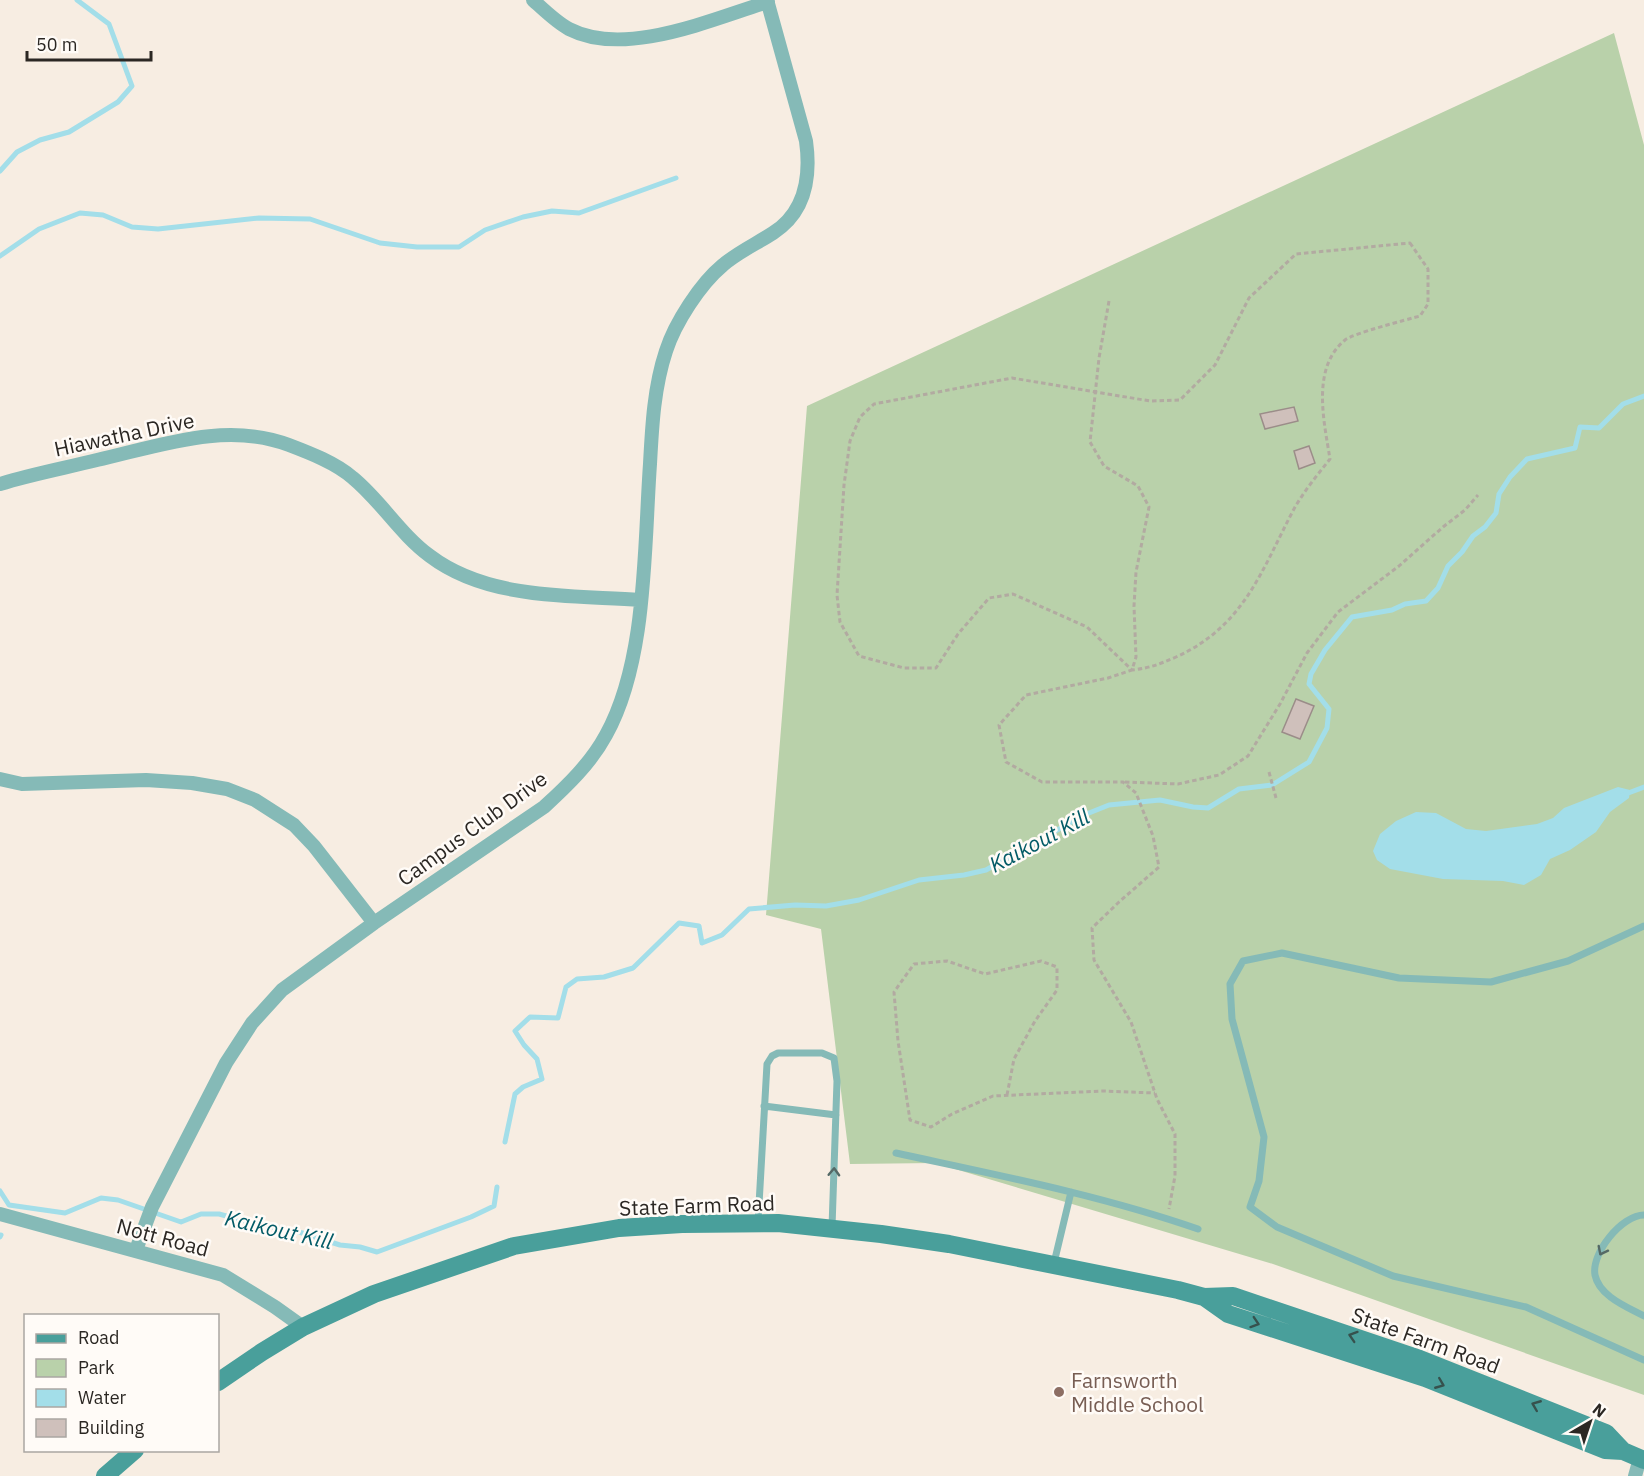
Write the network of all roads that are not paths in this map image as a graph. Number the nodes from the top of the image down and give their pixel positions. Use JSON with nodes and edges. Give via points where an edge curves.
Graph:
{"nodes":[{"id":1,"x":533,"y":0,"type":"edge"},
{"id":2,"x":767,"y":1,"type":"edge"},
{"id":3,"x":0,"y":484,"type":"edge"},
{"id":4,"x":640,"y":600,"type":"junction"},
{"id":5,"x":0,"y":779,"type":"edge"},
{"id":6,"x":374,"y":923,"type":"junction"},
{"id":7,"x":1644,"y":926,"type":"edge"},
{"id":8,"x":764,"y":1106,"type":"junction"},
{"id":9,"x":836,"y":1115,"type":"junction"},
{"id":10,"x":896,"y":1154,"type":"dead end"},
{"id":11,"x":1071,"y":1192,"type":"junction"},
{"id":12,"x":0,"y":1214,"type":"edge"},
{"id":13,"x":1644,"y":1215,"type":"edge"},
{"id":14,"x":758,"y":1224,"type":"junction"},
{"id":15,"x":832,"y":1229,"type":"junction"},
{"id":16,"x":1198,"y":1229,"type":"dead end"},
{"id":17,"x":136,"y":1250,"type":"junction"},
{"id":18,"x":1054,"y":1265,"type":"junction"},
{"id":19,"x":1644,"y":1316,"type":"edge"},
{"id":20,"x":303,"y":1327,"type":"junction"},
{"id":21,"x":1644,"y":1360,"type":"edge"},
{"id":22,"x":219,"y":1381,"type":"edge"},
{"id":23,"x":133,"y":1452,"type":"edge"},
{"id":24,"x":1642,"y":1459,"type":"edge"},
{"id":25,"x":105,"y":1476,"type":"edge"},
{"id":26,"x":1635,"y":1476,"type":"edge"}],
"edges":[{"from":1,"to":2,"type":"street","via":[[570,29],[614,39],[673,32]]},
{"from":2,"to":4,"type":"street","name":"Campus Club Drive","via":[[806,141],[806,184],[800,202],[775,232],[733,256],[703,284],[666,350],[651,440]]},
{"from":3,"to":4,"type":"street","name":"Hiawatha Drive","via":[[189,438],[261,438],[288,444],[336,466],[353,478],[417,545],[448,568],[494,586],[528,592]]},
{"from":4,"to":6,"type":"street","name":"Campus Club Drive","via":[[626,690],[591,758],[544,807]]},
{"from":5,"to":6,"type":"street","via":[[22,784],[146,780],[227,789],[255,800],[294,825]]},
{"from":6,"to":17,"type":"street","name":"Campus Club Drive","via":[[282,990],[252,1023],[226,1063],[152,1207]]},
{"from":7,"to":21,"type":"lane","via":[[1568,961],[1491,982],[1399,978],[1282,953],[1242,961],[1230,984],[1232,1019],[1264,1137],[1259,1181],[1250,1207],[1277,1227],[1393,1276],[1526,1307]]},
{"from":8,"to":9,"type":"lane"},
{"from":8,"to":9,"type":"lane","via":[[767,1064],[772,1056],[822,1053],[834,1058]]},
{"from":8,"to":14,"type":"lane"},
{"from":15,"to":9,"type":"lane","one_way":true},
{"from":10,"to":11,"type":"lane"},
{"from":11,"to":16,"type":"lane"},
{"from":11,"to":18,"type":"lane"},
{"from":12,"to":17,"type":"street","name":"Nott Road"},
{"from":13,"to":19,"type":"lane","one_way":true,"via":[[1622,1223],[1599,1251],[1594,1274],[1603,1290]]},
{"from":14,"to":15,"type":"main road","name":"State Farm Road"},
{"from":14,"to":20,"type":"main road","name":"State Farm Road","via":[[619,1228],[514,1246],[374,1294]]},
{"from":15,"to":18,"type":"main road","name":"State Farm Road","via":[[949,1244]]},
{"from":17,"to":20,"type":"street","name":"Nott Road","via":[[223,1275]]},
{"from":18,"to":24,"type":"main road","name":"State Farm Road","via":[[1204,1297],[1233,1296],[1420,1359],[1606,1433],[1623,1451]]},
{"from":20,"to":22,"type":"main road","name":"State Farm Road"},
{"from":23,"to":25,"type":"main road"},
{"from":24,"to":26,"type":"street"}]}
